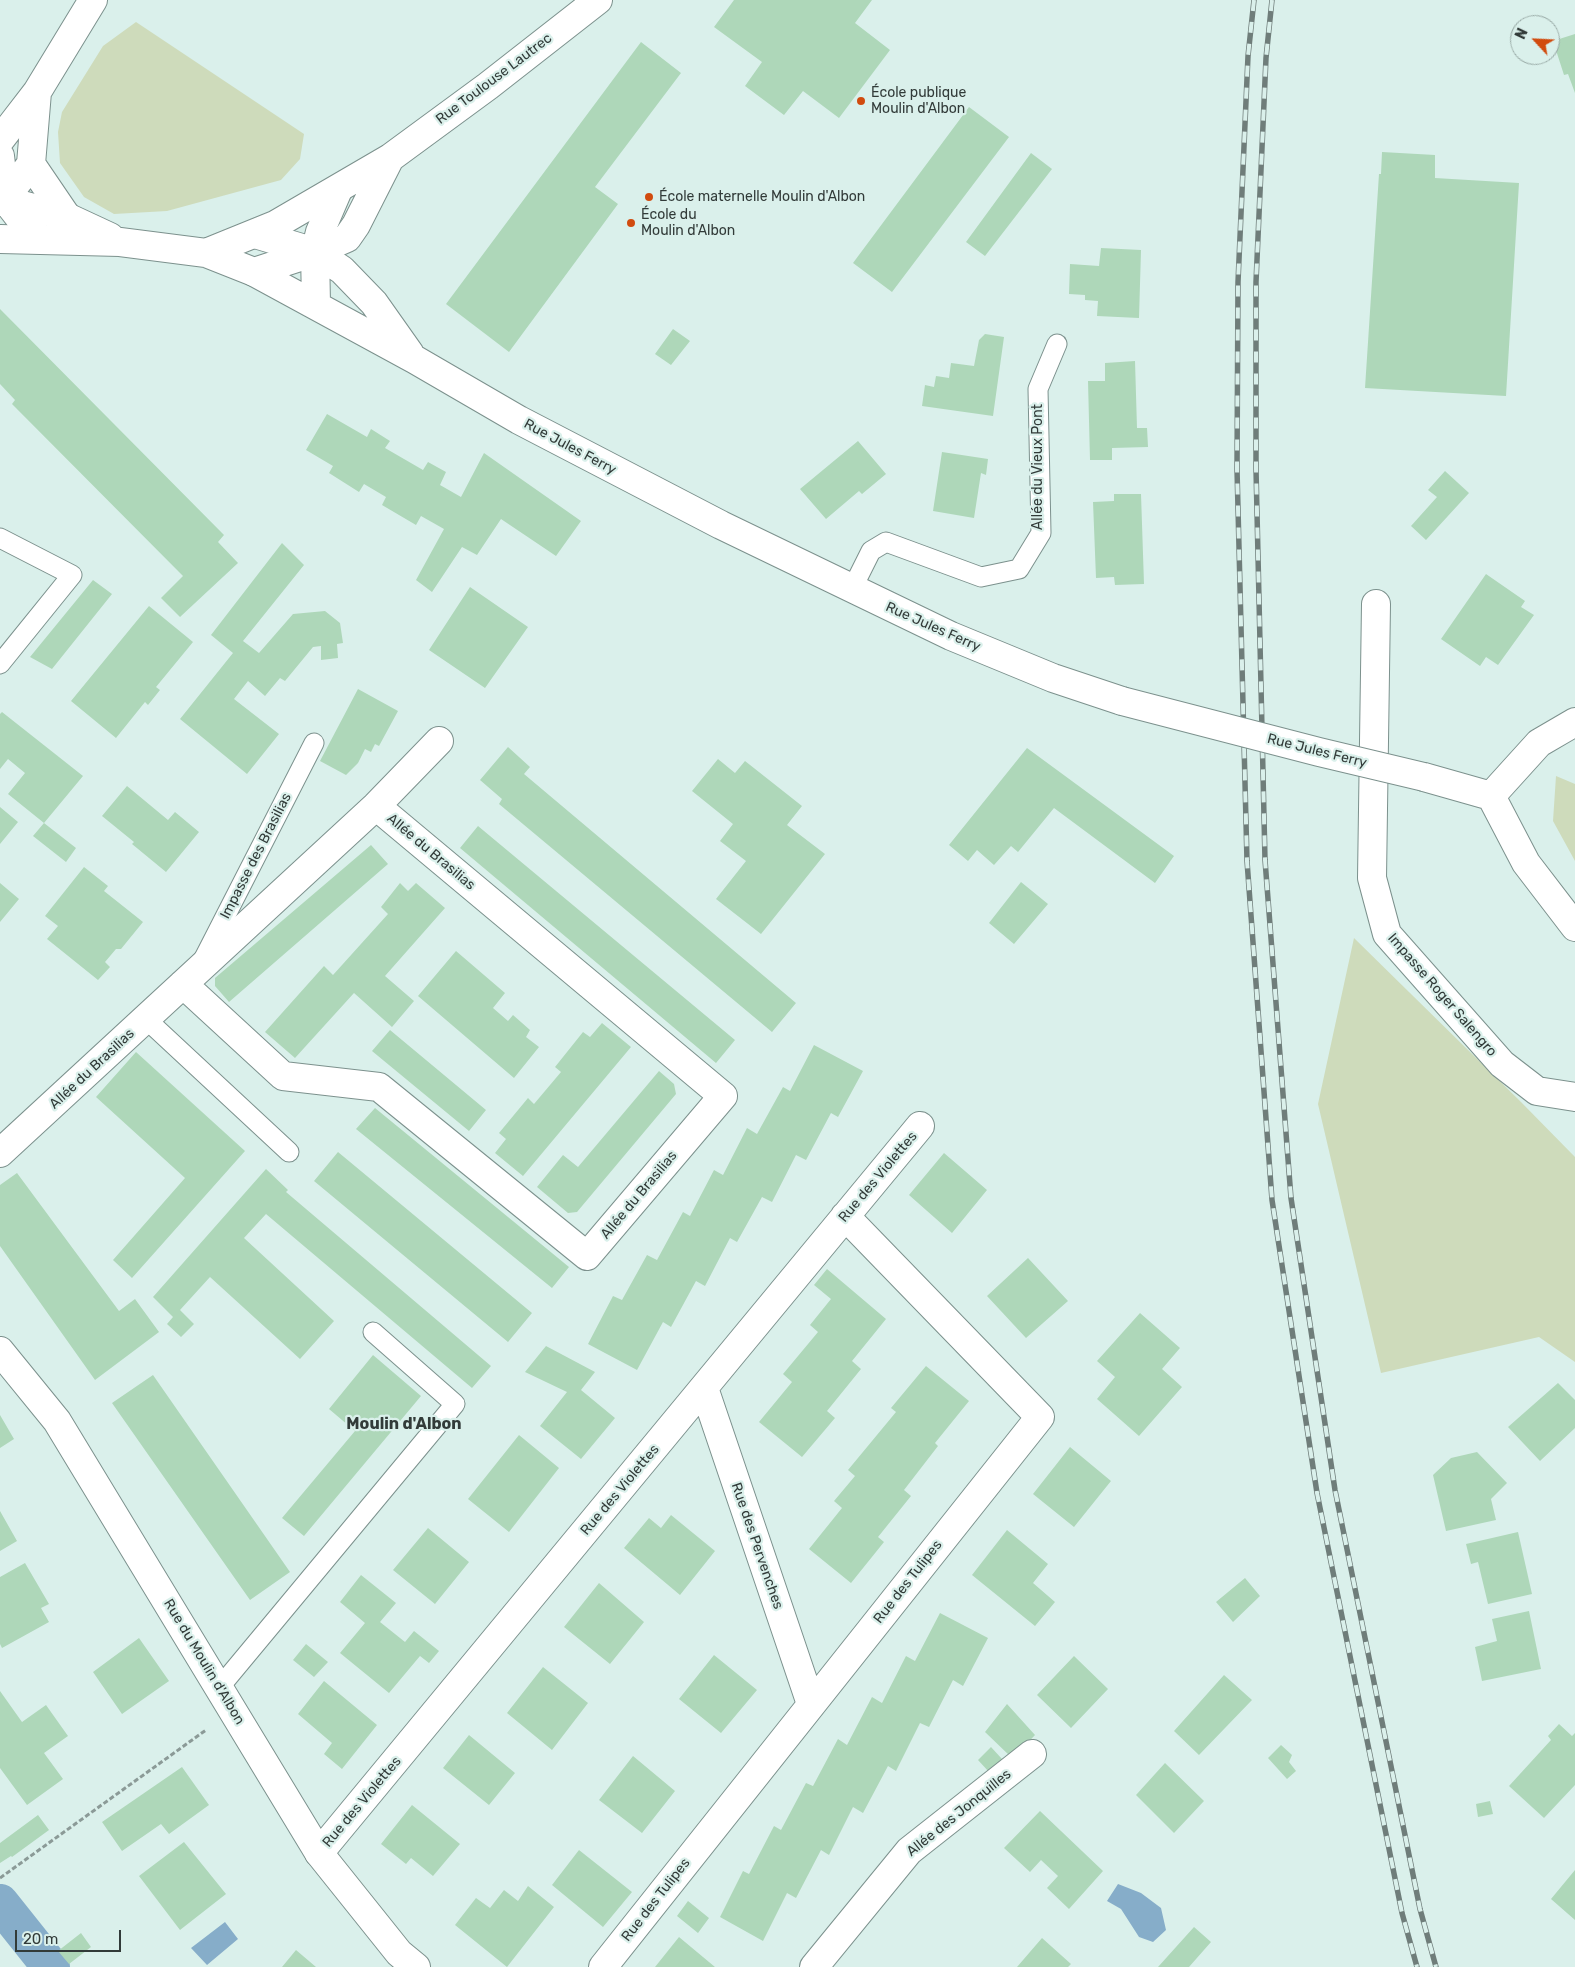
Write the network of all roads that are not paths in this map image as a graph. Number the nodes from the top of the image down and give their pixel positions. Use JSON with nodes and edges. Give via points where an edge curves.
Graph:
{"nodes":[{"id":1,"x":93,"y":0,"type":"edge"},
{"id":2,"x":598,"y":0,"type":"edge"},
{"id":3,"x":37,"y":92,"type":"junction"},
{"id":4,"x":0,"y":140,"type":"edge"},
{"id":5,"x":0,"y":156,"type":"edge"},
{"id":6,"x":390,"y":158,"type":"junction"},
{"id":7,"x":31,"y":164,"type":"junction"},
{"id":8,"x":338,"y":190,"type":"junction"},
{"id":9,"x":2,"y":200,"type":"edge"},
{"id":10,"x":67,"y":217,"type":"junction"},
{"id":11,"x":255,"y":234,"type":"junction"},
{"id":12,"x":0,"y":239,"type":"edge"},
{"id":13,"x":40,"y":239,"type":"junction"},
{"id":14,"x":120,"y":242,"type":"junction"},
{"id":15,"x":315,"y":252,"type":"junction"},
{"id":16,"x":206,"y":253,"type":"junction"},
{"id":17,"x":254,"y":272,"type":"junction"},
{"id":18,"x":316,"y":304,"type":"junction"},
{"id":19,"x":1057,"y":344,"type":"dead end"},
{"id":20,"x":414,"y":359,"type":"junction"},
{"id":21,"x":0,"y":538,"type":"edge"},
{"id":22,"x":852,"y":589,"type":"junction"},
{"id":23,"x":1376,"y":604,"type":"dead end"},
{"id":24,"x":0,"y":664,"type":"edge"},
{"id":25,"x":1575,"y":722,"type":"edge"},
{"id":26,"x":439,"y":741,"type":"dead end"},
{"id":27,"x":314,"y":743,"type":"dead end"},
{"id":28,"x":1490,"y":796,"type":"junction"},
{"id":29,"x":376,"y":806,"type":"junction"},
{"id":30,"x":1575,"y":927,"type":"edge"},
{"id":31,"x":191,"y":977,"type":"junction"},
{"id":32,"x":146,"y":1019,"type":"junction"},
{"id":33,"x":1575,"y":1097,"type":"edge"},
{"id":34,"x":920,"y":1126,"type":"dead end"},
{"id":35,"x":289,"y":1152,"type":"dead end"},
{"id":36,"x":0,"y":1153,"type":"edge"},
{"id":37,"x":845,"y":1216,"type":"junction"},
{"id":38,"x":373,"y":1332,"type":"dead end"},
{"id":39,"x":0,"y":1351,"type":"edge"},
{"id":40,"x":704,"y":1388,"type":"junction"},
{"id":41,"x":219,"y":1688,"type":"junction"},
{"id":42,"x":811,"y":1704,"type":"junction"},
{"id":43,"x":1032,"y":1754,"type":"dead end"},
{"id":44,"x":319,"y":1853,"type":"junction"},
{"id":45,"x":416,"y":1967,"type":"edge"},
{"id":46,"x":603,"y":1967,"type":"edge"},
{"id":47,"x":814,"y":1967,"type":"edge"}],
"edges":[{"from":1,"to":3,"type":"street"},
{"from":2,"to":6,"type":"street","name":"Rue Toulouse Lautrec"},
{"from":3,"to":4,"type":"street"},
{"from":3,"to":7,"type":"street"},
{"from":5,"to":9,"type":"street"},
{"from":6,"to":8,"type":"street","name":"Rue Toulouse Lautrec"},
{"from":6,"to":15,"type":"street","name":"Rue Toulouse Lautrec","via":[[347,238]]},
{"from":7,"to":9,"type":"street"},
{"from":7,"to":10,"type":"street"},
{"from":8,"to":11,"type":"street","name":"Rue Toulouse Lautrec"},
{"from":8,"to":15,"type":"street"},
{"from":9,"to":10,"type":"street","name":"Rue Jules Ferry"},
{"from":9,"to":13,"type":"street"},
{"from":10,"to":14,"type":"street","name":"Rue Jules Ferry"},
{"from":11,"to":15,"type":"street","name":"Rue Jules Ferry"},
{"from":11,"to":16,"type":"street","name":"Rue Jules Ferry"},
{"from":12,"to":13,"type":"street","name":"Rue Jules Ferry"},
{"from":13,"to":14,"type":"street","name":"Rue Jules Ferry"},
{"from":14,"to":16,"type":"street","name":"Rue Jules Ferry"},
{"from":15,"to":17,"type":"street","name":"Rue Toulouse Lautrec"},
{"from":15,"to":18,"type":"street"},
{"from":15,"to":20,"type":"street","name":"Rue Jules Ferry","via":[[342,270],[362,290]]},
{"from":16,"to":17,"type":"street","name":"Rue Jules Ferry"},
{"from":17,"to":18,"type":"street","name":"Rue Jules Ferry"},
{"from":18,"to":20,"type":"street","name":"Rue Jules Ferry"},
{"from":19,"to":22,"type":"lane","name":"Allée du Vieux Pont","via":[[1038,389],[1041,533],[1020,569],[981,577],[886,542],[871,551]]},
{"from":20,"to":22,"type":"street","name":"Rue Jules Ferry","via":[[519,420]]},
{"from":21,"to":24,"type":"lane","via":[[72,575]]},
{"from":22,"to":28,"type":"street","name":"Rue Jules Ferry","bridge":true,"via":[[996,655],[1122,701]]},
{"from":23,"to":33,"type":"street","name":"Impasse Roger Salengro","via":[[1372,878],[1387,934],[1502,1064],[1537,1092]]},
{"from":25,"to":28,"type":"street","via":[[1539,743]]},
{"from":26,"to":29,"type":"street","name":"Allée du Brasilias"},
{"from":27,"to":31,"type":"lane","name":"Impasse des Brasilias"},
{"from":28,"to":30,"type":"street","via":[[1526,863]]},
{"from":29,"to":31,"type":"street","name":"Allée du Brasilias"},
{"from":29,"to":31,"type":"street","name":"Allée du Brasilias","via":[[723,1096],[587,1256],[379,1087],[283,1076]]},
{"from":31,"to":32,"type":"street","name":"Allée du Brasilias"},
{"from":32,"to":35,"type":"lane"},
{"from":32,"to":36,"type":"street","name":"Allée du Brasilias"},
{"from":34,"to":37,"type":"street","name":"Rue des Violettes"},
{"from":37,"to":40,"type":"street","name":"Rue des Violettes"},
{"from":37,"to":42,"type":"street","name":"Rue des Tulipes","via":[[1040,1417]]},
{"from":38,"to":41,"type":"lane","via":[[454,1404]]},
{"from":39,"to":41,"type":"street","name":"Rue du Moulin d'Albon","via":[[57,1421]]},
{"from":40,"to":42,"type":"street","name":"Rue des Pervenches"},
{"from":40,"to":44,"type":"street","name":"Rue des Violettes"},
{"from":41,"to":44,"type":"street","name":"Rue du Moulin d'Albon"},
{"from":42,"to":46,"type":"street","name":"Rue des Tulipes"},
{"from":43,"to":47,"type":"street","name":"Allée des Jonquilles","via":[[909,1850]]},
{"from":44,"to":45,"type":"street","name":"Rue du Moulin d'Albon","via":[[400,1953]]}]}
